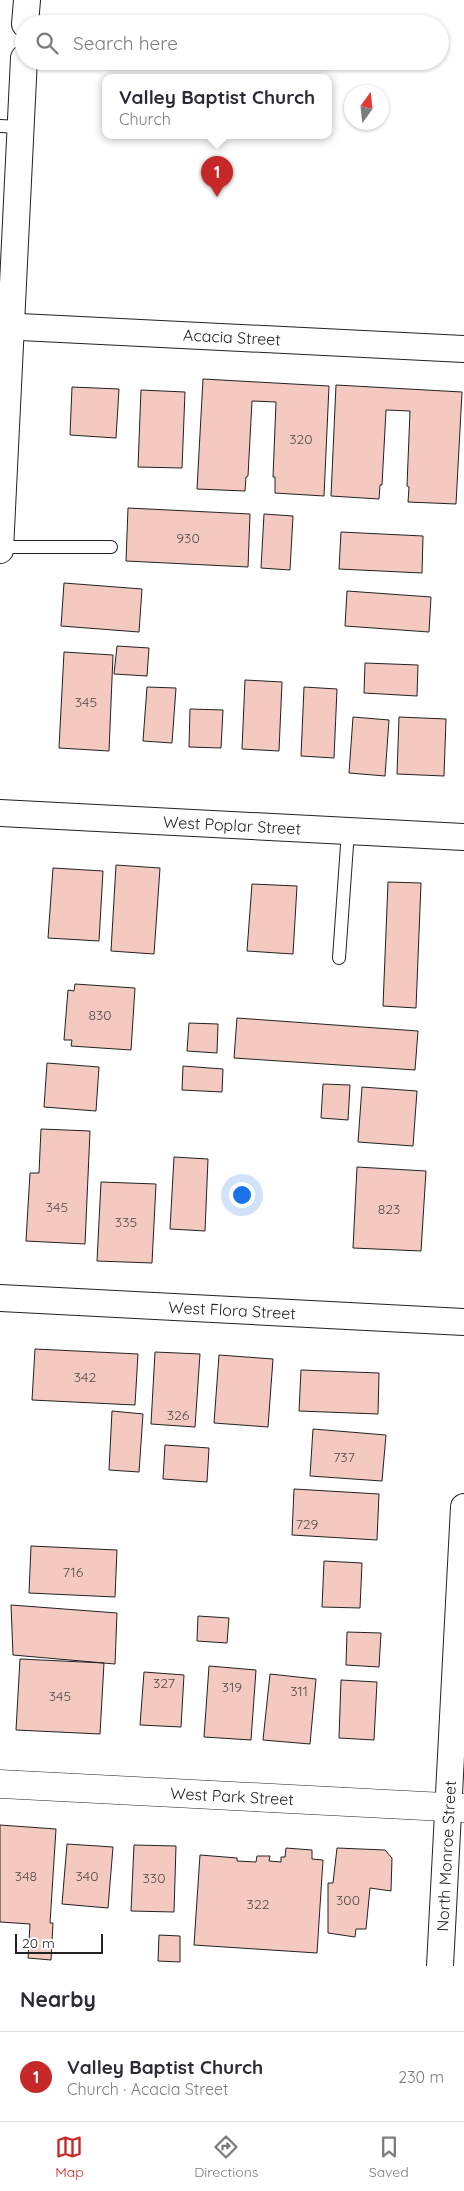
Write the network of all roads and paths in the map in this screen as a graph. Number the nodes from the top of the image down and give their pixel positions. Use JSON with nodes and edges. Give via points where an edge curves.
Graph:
{"nodes":[{"id":1,"x":26,"y":0,"type":"edge"},
{"id":2,"x":25,"y":15,"type":"edge"},
{"id":3,"x":22,"y":70,"type":"edge"},
{"id":4,"x":10,"y":126,"type":"edge"},
{"id":5,"x":5,"y":326,"type":"edge"},
{"id":6,"x":464,"y":349,"type":"edge"},
{"id":7,"x":111,"y":547,"type":"dead end"},
{"id":8,"x":0,"y":548,"type":"edge"},
{"id":9,"x":0,"y":814,"type":"edge"},
{"id":10,"x":348,"y":831,"type":"junction"},
{"id":11,"x":464,"y":837,"type":"edge"},
{"id":12,"x":339,"y":958,"type":"dead end"},
{"id":13,"x":0,"y":1298,"type":"edge"},
{"id":14,"x":464,"y":1322,"type":"edge"},
{"id":15,"x":464,"y":1506,"type":"edge"},
{"id":16,"x":0,"y":1784,"type":"edge"},
{"id":17,"x":456,"y":1808,"type":"edge"},
{"id":18,"x":440,"y":1966,"type":"edge"}],
"edges":[{"from":1,"to":2,"type":"street"},
{"from":3,"to":4,"type":"street"},
{"from":4,"to":5,"type":"street"},
{"from":5,"to":6,"type":"street","name":"Acacia Street"},
{"from":5,"to":8,"type":"street"},
{"from":7,"to":8,"type":"lane"},
{"from":9,"to":10,"type":"street","name":"West Poplar Street"},
{"from":10,"to":11,"type":"street","name":"West Poplar Street"},
{"from":10,"to":12,"type":"lane"},
{"from":13,"to":14,"type":"street","name":"West Flora Street"},
{"from":15,"to":17,"type":"street","name":"North Monroe Street"},
{"from":16,"to":17,"type":"street","name":"West Park Street"},
{"from":17,"to":18,"type":"street","name":"North Monroe Street"}]}
